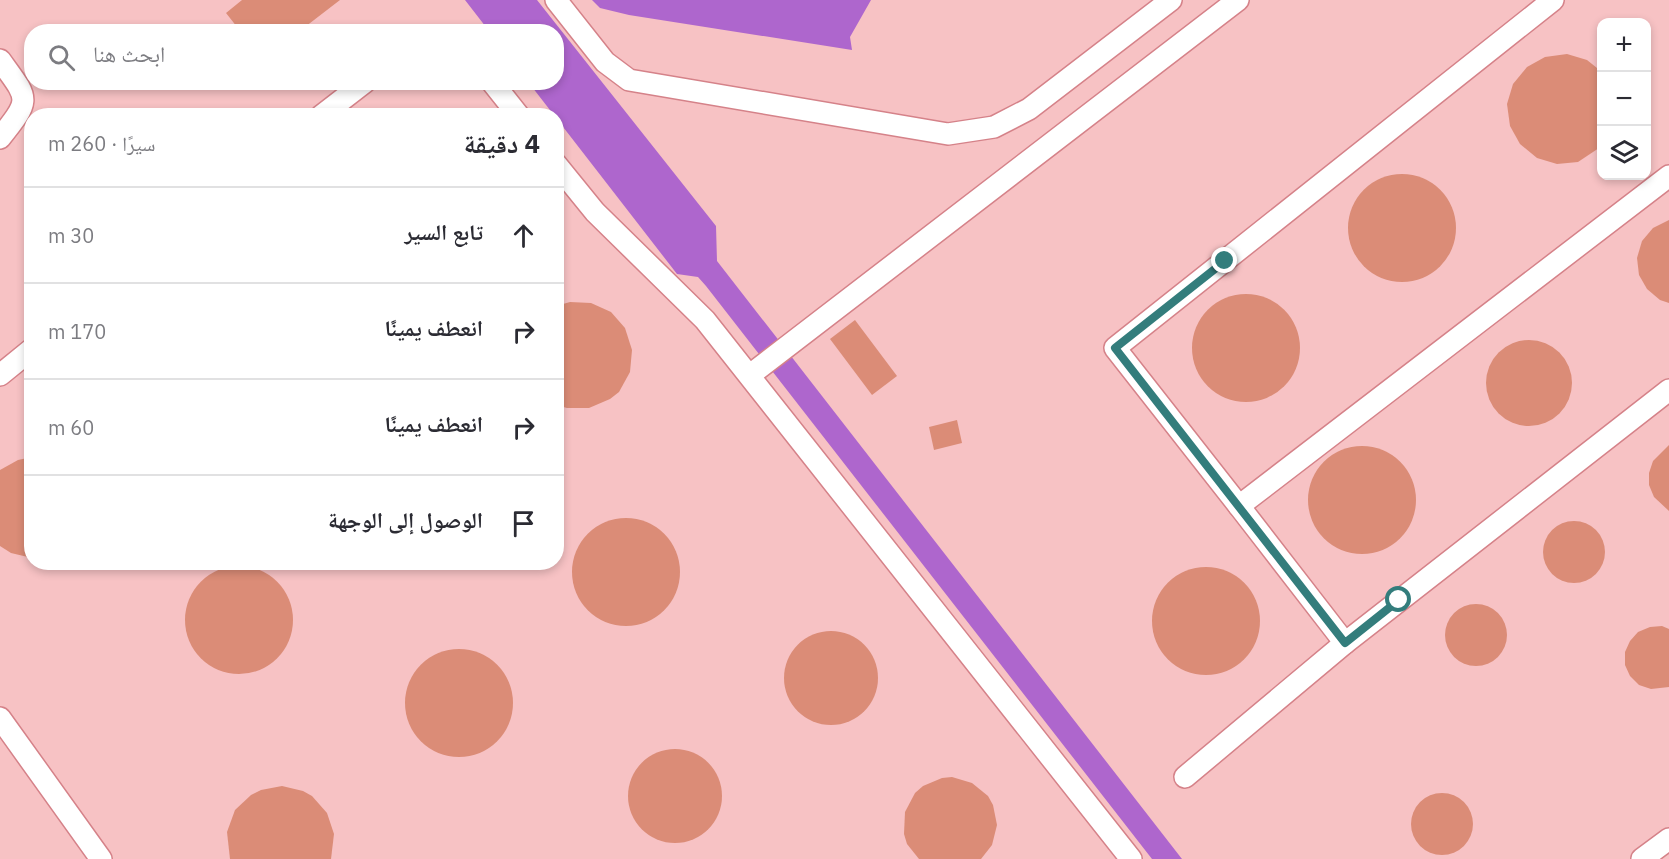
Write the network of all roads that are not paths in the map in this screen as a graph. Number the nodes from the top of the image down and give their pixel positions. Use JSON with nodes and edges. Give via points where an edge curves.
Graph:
{"nodes":[{"id":1,"x":556,"y":0,"type":"edge"},
{"id":2,"x":1171,"y":0,"type":"edge"},
{"id":3,"x":1238,"y":0,"type":"edge"},
{"id":4,"x":1553,"y":0,"type":"edge"},
{"id":5,"x":0,"y":60,"type":"edge"},
{"id":6,"x":355,"y":90,"type":"edge"},
{"id":7,"x":498,"y":90,"type":"edge"},
{"id":8,"x":331,"y":108,"type":"edge"},
{"id":9,"x":513,"y":108,"type":"edge"},
{"id":10,"x":0,"y":138,"type":"edge"},
{"id":11,"x":564,"y":174,"type":"edge"},
{"id":12,"x":1669,"y":176,"type":"edge"},
{"id":13,"x":24,"y":356,"type":"edge"},
{"id":14,"x":755,"y":371,"type":"junction"},
{"id":15,"x":0,"y":375,"type":"edge"},
{"id":16,"x":1669,"y":390,"type":"edge"},
{"id":17,"x":1239,"y":506,"type":"junction"},
{"id":18,"x":1345,"y":643,"type":"junction"},
{"id":19,"x":0,"y":718,"type":"edge"},
{"id":20,"x":1185,"y":777,"type":"dead end"},
{"id":21,"x":1669,"y":839,"type":"edge"},
{"id":22,"x":101,"y":859,"type":"edge"},
{"id":23,"x":1131,"y":859,"type":"edge"},
{"id":24,"x":1642,"y":859,"type":"edge"}],
"edges":[{"from":1,"to":2,"type":"street","via":[[605,62],[630,80],[948,134],[994,127],[1029,109]]},
{"from":3,"to":14,"type":"street"},
{"from":4,"to":17,"type":"street","via":[[1115,348]]},
{"from":5,"to":10,"type":"street","via":[[23,91],[21,111]]},
{"from":6,"to":8,"type":"street"},
{"from":7,"to":9,"type":"street"},
{"from":11,"to":14,"type":"street","via":[[595,212]]},
{"from":12,"to":17,"type":"street"},
{"from":13,"to":15,"type":"street"},
{"from":14,"to":23,"type":"street"},
{"from":16,"to":18,"type":"street"},
{"from":17,"to":18,"type":"street"},
{"from":18,"to":20,"type":"street"},
{"from":19,"to":22,"type":"street"},
{"from":21,"to":24,"type":"street"}]}
